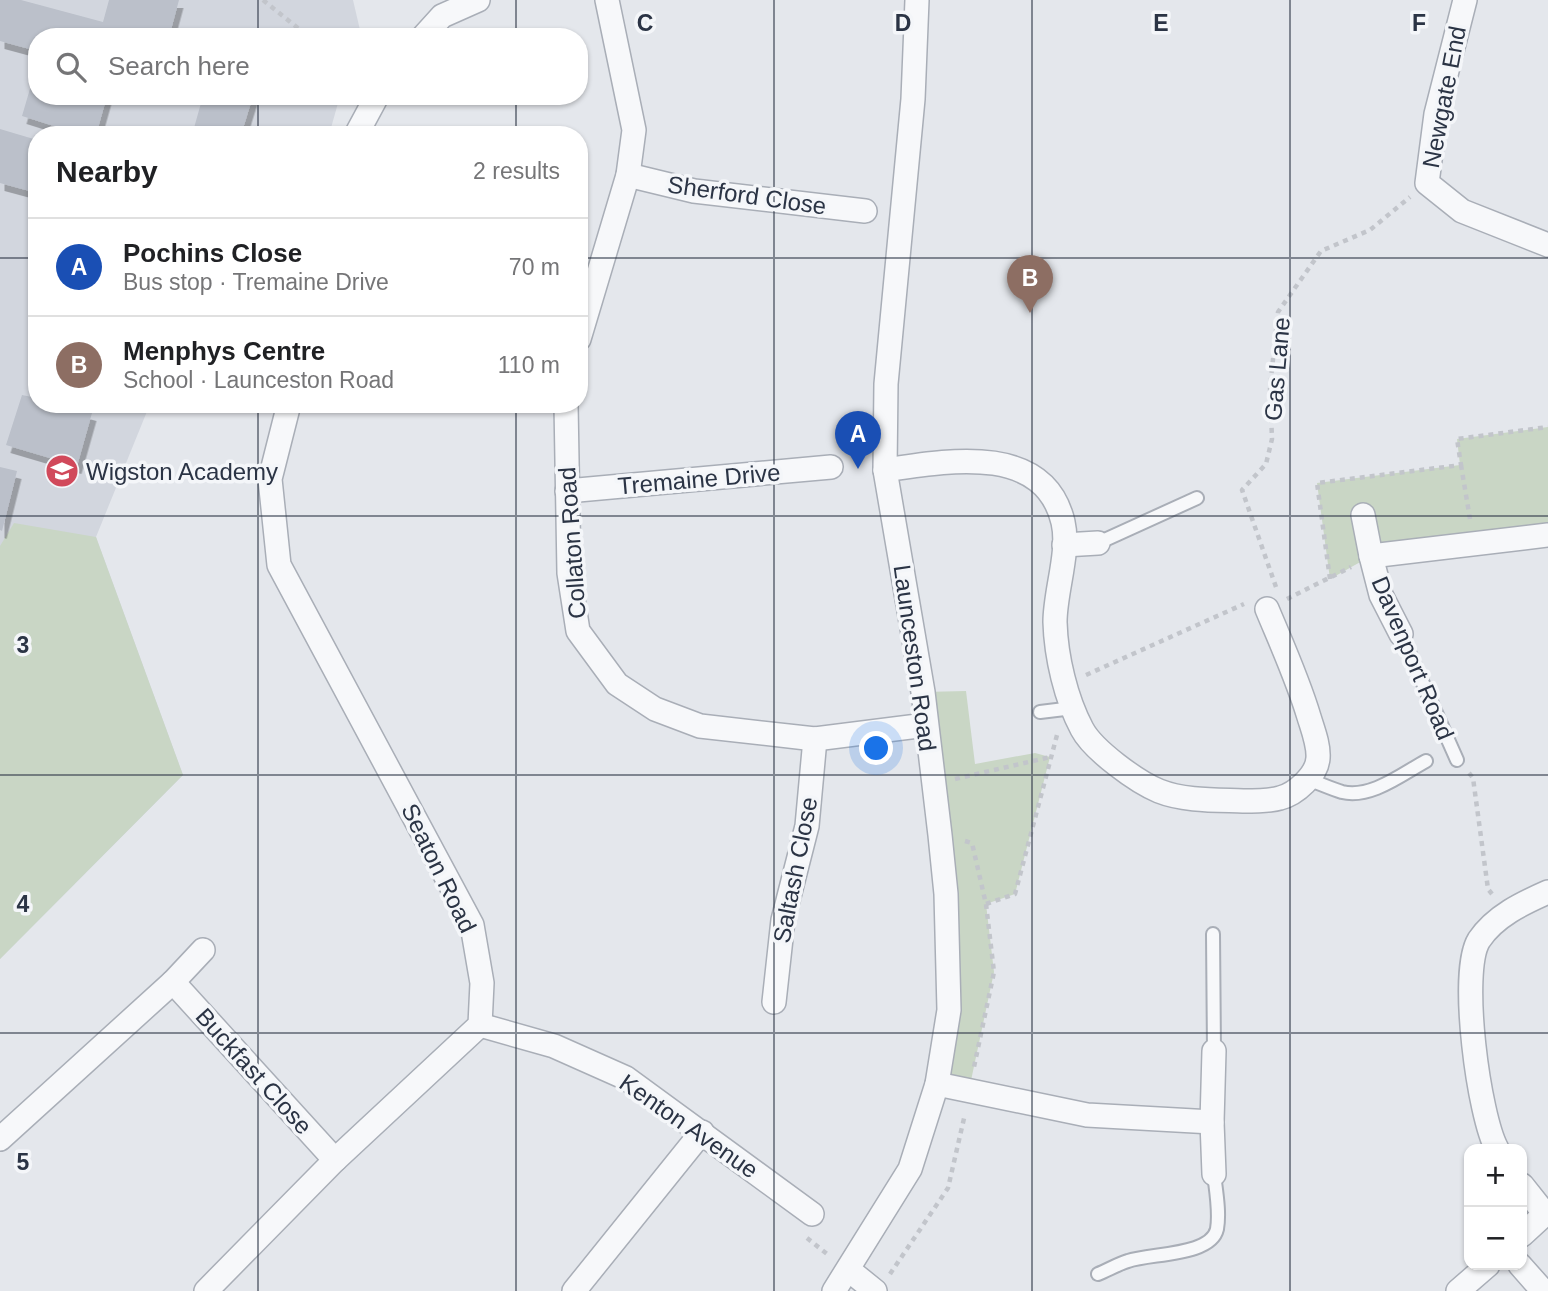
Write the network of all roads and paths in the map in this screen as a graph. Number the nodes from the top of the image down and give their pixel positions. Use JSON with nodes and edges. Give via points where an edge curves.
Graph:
{"nodes":[{"id":1,"x":263,"y":0,"type":"edge"},
{"id":2,"x":478,"y":0,"type":"edge"},
{"id":3,"x":607,"y":0,"type":"edge"},
{"id":4,"x":917,"y":0,"type":"edge"},
{"id":5,"x":1465,"y":0,"type":"edge"},
{"id":6,"x":298,"y":28,"type":"edge"},
{"id":7,"x":431,"y":28,"type":"edge"},
{"id":8,"x":372,"y":105,"type":"edge"},
{"id":9,"x":361,"y":126,"type":"edge"},
{"id":10,"x":628,"y":175,"type":"junction"},
{"id":11,"x":1427,"y":183,"type":"junction"},
{"id":12,"x":865,"y":211,"type":"dead end"},
{"id":13,"x":1548,"y":245,"type":"edge"},
{"id":14,"x":588,"y":310,"type":"edge"},
{"id":15,"x":287,"y":413,"type":"edge"},
{"id":16,"x":566,"y":413,"type":"edge"},
{"id":17,"x":1548,"y":427,"type":"edge"},
{"id":18,"x":1461,"y":465,"type":"junction"},
{"id":19,"x":831,"y":467,"type":"dead end"},
{"id":20,"x":886,"y":470,"type":"junction"},
{"id":21,"x":567,"y":491,"type":"junction"},
{"id":22,"x":1197,"y":498,"type":"dead end"},
{"id":23,"x":1363,"y":515,"type":"dead end"},
{"id":24,"x":1548,"y":535,"type":"edge"},
{"id":25,"x":1098,"y":543,"type":"joint"},
{"id":26,"x":1474,"y":544,"type":"junction"},
{"id":27,"x":1064,"y":545,"type":"junction"},
{"id":28,"x":1371,"y":556,"type":"junction"},
{"id":29,"x":1330,"y":579,"type":"junction"},
{"id":30,"x":1266,"y":598,"type":"junction"},
{"id":31,"x":1401,"y":634,"type":"joint"},
{"id":32,"x":1066,"y":683,"type":"junction"},
{"id":33,"x":1073,"y":708,"type":"junction"},
{"id":34,"x":1040,"y":712,"type":"dead end"},
{"id":35,"x":926,"y":725,"type":"junction"},
{"id":36,"x":1083,"y":732,"type":"junction"},
{"id":37,"x":816,"y":739,"type":"junction"},
{"id":38,"x":1050,"y":757,"type":"junction"},
{"id":39,"x":1457,"y":760,"type":"joint"},
{"id":40,"x":1426,"y":761,"type":"dead end"},
{"id":41,"x":1310,"y":780,"type":"junction"},
{"id":42,"x":933,"y":784,"type":"junction"},
{"id":43,"x":1548,"y":892,"type":"edge"},
{"id":44,"x":986,"y":904,"type":"dead end"},
{"id":45,"x":1503,"y":915,"type":"junction"},
{"id":46,"x":1213,"y":934,"type":"dead end"},
{"id":47,"x":203,"y":950,"type":"dead end"},
{"id":48,"x":173,"y":982,"type":"junction"},
{"id":49,"x":775,"y":1002,"type":"dead end"},
{"id":50,"x":480,"y":1025,"type":"junction"},
{"id":51,"x":1214,"y":1051,"type":"joint"},
{"id":52,"x":936,"y":1083,"type":"junction"},
{"id":53,"x":1212,"y":1122,"type":"junction"},
{"id":54,"x":702,"y":1132,"type":"junction"},
{"id":55,"x":0,"y":1139,"type":"edge"},
{"id":56,"x":1494,"y":1144,"type":"edge"},
{"id":57,"x":335,"y":1160,"type":"junction"},
{"id":58,"x":1214,"y":1174,"type":"joint"},
{"id":59,"x":1527,"y":1191,"type":"edge"},
{"id":60,"x":1546,"y":1212,"type":"edge"},
{"id":61,"x":812,"y":1214,"type":"joint"},
{"id":62,"x":1527,"y":1230,"type":"edge"},
{"id":63,"x":849,"y":1270,"type":"junction"},
{"id":64,"x":1482,"y":1270,"type":"edge"},
{"id":65,"x":1524,"y":1270,"type":"edge"},
{"id":66,"x":1098,"y":1274,"type":"dead end"},
{"id":67,"x":206,"y":1291,"type":"edge"},
{"id":68,"x":574,"y":1291,"type":"edge"},
{"id":69,"x":834,"y":1291,"type":"edge"},
{"id":70,"x":875,"y":1291,"type":"edge"},
{"id":71,"x":1458,"y":1291,"type":"edge"},
{"id":72,"x":1543,"y":1291,"type":"edge"}],
"edges":[{"from":1,"to":6,"type":"path"},
{"from":2,"to":7,"type":"street","via":[[442,16]]},
{"from":3,"to":10,"type":"street","via":[[634,130]]},
{"from":4,"to":20,"type":"street","name":"Launceston Road","via":[[913,99],[886,384]]},
{"from":5,"to":11,"type":"street","name":"Newgate End","via":[[1436,114]]},
{"from":8,"to":9,"type":"street"},
{"from":10,"to":12,"type":"street","name":"Sherford Close","via":[[694,191]]},
{"from":10,"to":14,"type":"street"},
{"from":11,"to":13,"type":"street","name":"Newgate End","via":[[1462,211]]},
{"from":11,"to":30,"type":"path","name":"Gas Lane","via":[[1370,230],[1321,251],[1278,312],[1270,388],[1272,439],[1266,464],[1242,490]]},
{"from":15,"to":50,"type":"street","name":"Seaton Road","via":[[270,479],[279,565],[472,925],[482,983]]},
{"from":16,"to":21,"type":"street","name":"Collaton Road"},
{"from":17,"to":18,"type":"path","via":[[1457,439]]},
{"from":18,"to":26,"type":"path"},
{"from":18,"to":29,"type":"path","via":[[1317,483]]},
{"from":19,"to":21,"type":"street","name":"Tremaine Drive"},
{"from":20,"to":27,"type":"street","via":[[947,461],[1017,468],[1039,481],[1055,500],[1064,523]]},
{"from":20,"to":35,"type":"street","name":"Launceston Road"},
{"from":21,"to":37,"type":"street","name":"Collaton Road","via":[[569,573],[578,631],[617,684],[655,709],[700,726]]},
{"from":22,"to":25,"type":"lane"},
{"from":23,"to":28,"type":"street","name":"Davenport Road"},
{"from":24,"to":26,"type":"street","name":"Davenport Road"},
{"from":25,"to":27,"type":"street"},
{"from":26,"to":28,"type":"street","name":"Davenport Road"},
{"from":27,"to":32,"type":"street","via":[[1055,621]]},
{"from":28,"to":29,"type":"path"},
{"from":28,"to":31,"type":"street","name":"Davenport Road","via":[[1381,595]]},
{"from":29,"to":30,"type":"path"},
{"from":30,"to":32,"type":"path"},
{"from":30,"to":41,"type":"street","via":[[1315,737],[1318,759]]},
{"from":31,"to":39,"type":"lane","name":"Davenport Road"},
{"from":32,"to":33,"type":"street"},
{"from":33,"to":34,"type":"lane"},
{"from":33,"to":36,"type":"street"},
{"from":35,"to":37,"type":"street","name":"Collaton Road"},
{"from":35,"to":42,"type":"street","name":"Launceston Road"},
{"from":36,"to":38,"type":"path","via":[[1056,735]]},
{"from":36,"to":41,"type":"street","via":[[1125,773],[1161,792],[1245,801],[1282,798]]},
{"from":37,"to":49,"type":"street","name":"Saltash Close","via":[[807,826],[783,920]]},
{"from":38,"to":42,"type":"path"},
{"from":38,"to":44,"type":"path","via":[[1015,894]]},
{"from":39,"to":45,"type":"path","via":[[1473,778],[1488,888]]},
{"from":40,"to":41,"type":"lane","via":[[1363,792],[1344,792]]},
{"from":42,"to":52,"type":"street","name":"Launceston Road","via":[[946,894],[949,1010]]},
{"from":43,"to":45,"type":"street"},
{"from":45,"to":56,"type":"street","via":[[1478,941],[1469,978],[1475,1059]]},
{"from":46,"to":51,"type":"lane"},
{"from":47,"to":48,"type":"street"},
{"from":48,"to":55,"type":"street"},
{"from":48,"to":57,"type":"street","name":"Buckfast Close"},
{"from":50,"to":54,"type":"street","name":"Kenton Avenue","via":[[554,1046],[626,1078]]},
{"from":50,"to":57,"type":"street"},
{"from":51,"to":53,"type":"street"},
{"from":52,"to":53,"type":"street","via":[[1087,1115]]},
{"from":52,"to":63,"type":"street","name":"Launceston Road","via":[[910,1169]]},
{"from":53,"to":58,"type":"street"},
{"from":54,"to":61,"type":"street","name":"Kenton Avenue"},
{"from":54,"to":68,"type":"street"},
{"from":57,"to":67,"type":"street"},
{"from":58,"to":66,"type":"lane","via":[[1217,1230],[1212,1239],[1186,1251],[1129,1261]]},
{"from":59,"to":60,"type":"street"},
{"from":60,"to":62,"type":"street"},
{"from":61,"to":63,"type":"path","via":[[798,1231]]},
{"from":63,"to":69,"type":"street","name":"Launceston Road"},
{"from":63,"to":70,"type":"street"},
{"from":64,"to":71,"type":"street"},
{"from":65,"to":72,"type":"street"}]}
